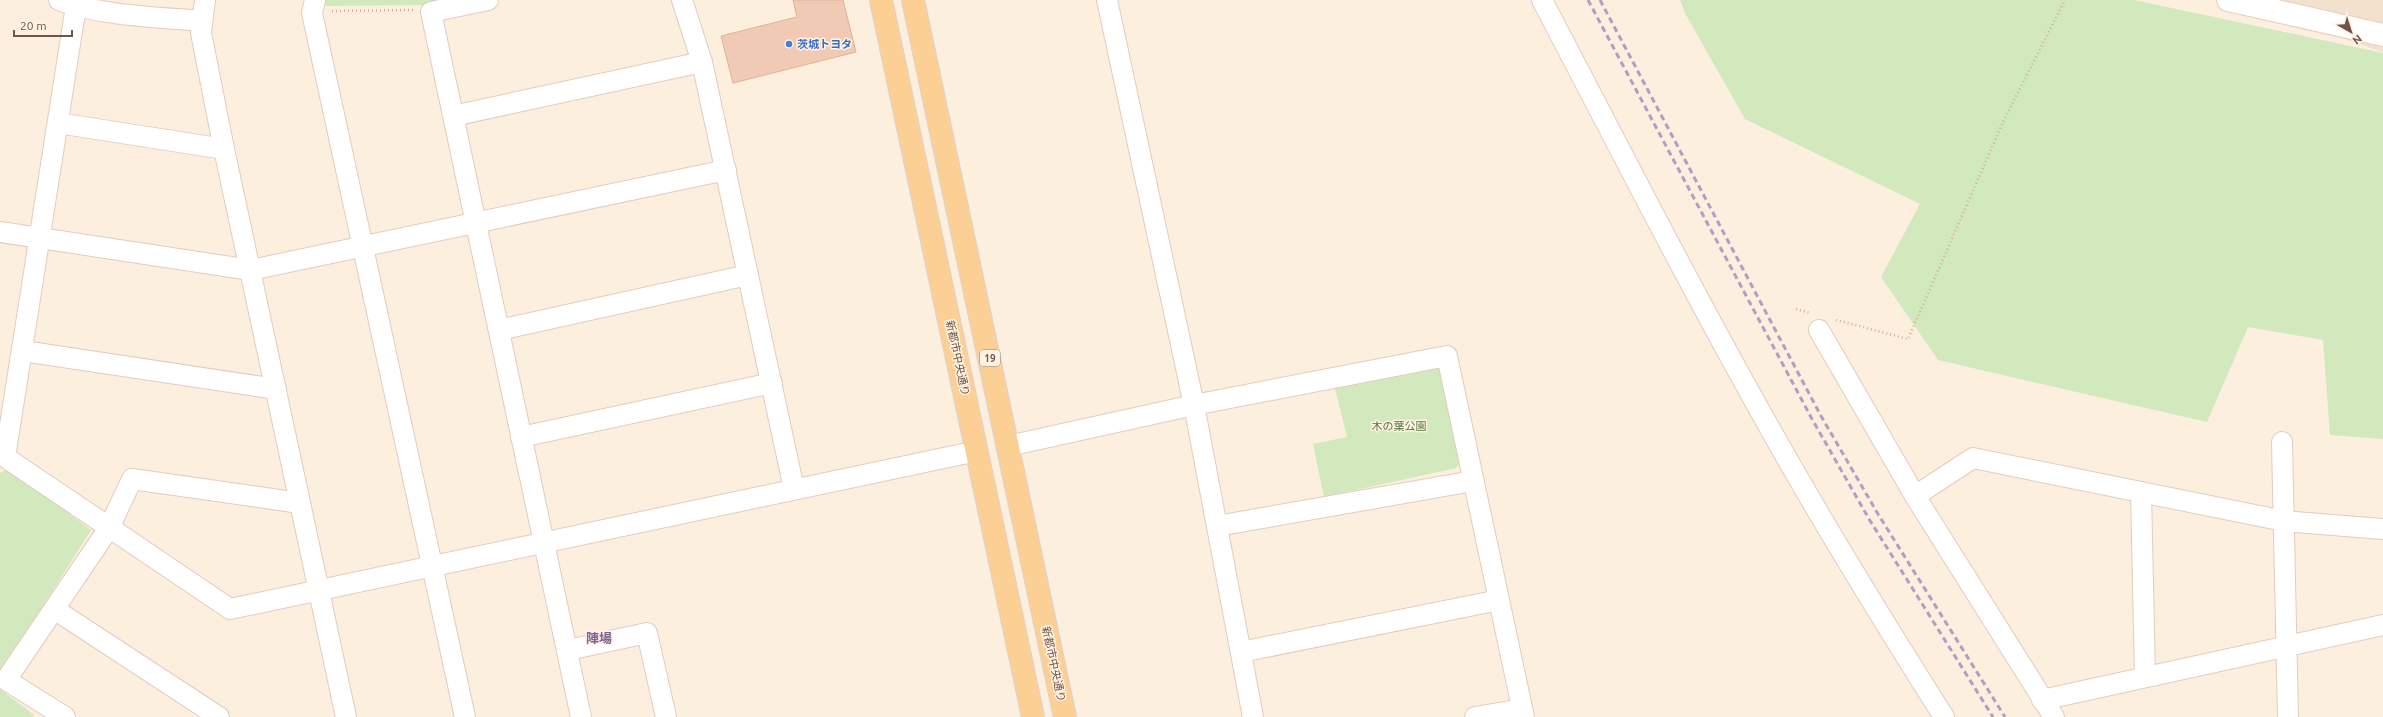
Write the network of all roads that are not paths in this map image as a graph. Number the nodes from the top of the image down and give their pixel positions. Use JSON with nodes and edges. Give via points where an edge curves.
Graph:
{"nodes":[{"id":1,"x":205,"y":0,"type":"edge"},
{"id":2,"x":488,"y":0,"type":"edge"},
{"id":3,"x":682,"y":0,"type":"edge"},
{"id":4,"x":881,"y":0,"type":"edge"},
{"id":5,"x":913,"y":0,"type":"edge"},
{"id":6,"x":1107,"y":0,"type":"edge"},
{"id":7,"x":1542,"y":0,"type":"edge"},
{"id":8,"x":2228,"y":0,"type":"edge"},
{"id":9,"x":67,"y":3,"type":"edge"},
{"id":10,"x":314,"y":5,"type":"edge"},
{"id":11,"x":2272,"y":5,"type":"edge"},
{"id":12,"x":202,"y":21,"type":"junction"},
{"id":13,"x":2383,"y":35,"type":"edge"},
{"id":14,"x":702,"y":62,"type":"junction"},
{"id":15,"x":453,"y":116,"type":"junction"},
{"id":16,"x":58,"y":123,"type":"junction"},
{"id":17,"x":224,"y":149,"type":"junction"},
{"id":18,"x":726,"y":170,"type":"junction"},
{"id":19,"x":476,"y":222,"type":"junction"},
{"id":20,"x":0,"y":232,"type":"edge"},
{"id":21,"x":40,"y":237,"type":"junction"},
{"id":22,"x":363,"y":246,"type":"junction"},
{"id":23,"x":251,"y":270,"type":"junction"},
{"id":24,"x":748,"y":275,"type":"junction"},
{"id":25,"x":1821,"y":321,"type":"road end"},
{"id":26,"x":499,"y":330,"type":"junction"},
{"id":27,"x":23,"y":351,"type":"junction"},
{"id":28,"x":772,"y":383,"type":"junction"},
{"id":29,"x":276,"y":389,"type":"junction"},
{"id":30,"x":1194,"y":405,"type":"junction"},
{"id":31,"x":521,"y":437,"type":"junction"},
{"id":32,"x":2282,"y":442,"type":"dead end"},
{"id":33,"x":1008,"y":446,"type":"junction"},
{"id":34,"x":978,"y":451,"type":"junction"},
{"id":35,"x":3,"y":459,"type":"edge"},
{"id":36,"x":1473,"y":481,"type":"junction"},
{"id":37,"x":794,"y":489,"type":"junction"},
{"id":38,"x":2141,"y":492,"type":"junction"},
{"id":39,"x":1915,"y":496,"type":"junction"},
{"id":40,"x":300,"y":503,"type":"junction"},
{"id":41,"x":2284,"y":521,"type":"junction"},
{"id":42,"x":1217,"y":526,"type":"junction"},
{"id":43,"x":109,"y":528,"type":"junction"},
{"id":44,"x":2383,"y":529,"type":"edge"},
{"id":45,"x":544,"y":544,"type":"junction"},
{"id":46,"x":431,"y":566,"type":"junction"},
{"id":47,"x":318,"y":590,"type":"junction"},
{"id":48,"x":1499,"y":600,"type":"junction"},
{"id":49,"x":54,"y":609,"type":"junction"},
{"id":50,"x":2383,"y":625,"type":"edge"},
{"id":51,"x":2286,"y":646,"type":"junction"},
{"id":52,"x":568,"y":650,"type":"junction"},
{"id":53,"x":1241,"y":652,"type":"junction"},
{"id":54,"x":2145,"y":677,"type":"junction"},
{"id":55,"x":2042,"y":700,"type":"junction"},
{"id":56,"x":1523,"y":713,"type":"edge"},
{"id":57,"x":65,"y":717,"type":"edge"},
{"id":58,"x":219,"y":717,"type":"edge"},
{"id":59,"x":346,"y":717,"type":"edge"},
{"id":60,"x":464,"y":717,"type":"edge"},
{"id":61,"x":581,"y":717,"type":"edge"},
{"id":62,"x":666,"y":717,"type":"edge"},
{"id":63,"x":1033,"y":717,"type":"edge"},
{"id":64,"x":1065,"y":717,"type":"edge"},
{"id":65,"x":1253,"y":717,"type":"edge"},
{"id":66,"x":1475,"y":717,"type":"edge"},
{"id":67,"x":1944,"y":717,"type":"edge"},
{"id":68,"x":2054,"y":717,"type":"edge"},
{"id":69,"x":2288,"y":717,"type":"edge"}],
"edges":[{"from":1,"to":12,"type":"street"},
{"from":2,"to":15,"type":"street","via":[[431,12]]},
{"from":3,"to":14,"type":"street"},
{"from":4,"to":34,"type":"main road","name":"新都市中央通り"},
{"from":5,"to":33,"type":"main road","name":"新都市中央通り","number":"19"},
{"from":6,"to":30,"type":"street"},
{"from":7,"to":67,"type":"street","via":[[1705,311],[1773,434],[1835,542]]},
{"from":8,"to":11,"type":"street"},
{"from":9,"to":12,"type":"street","via":[[143,16]]},
{"from":9,"to":16,"type":"street"},
{"from":10,"to":22,"type":"street"},
{"from":11,"to":13,"type":"street"},
{"from":12,"to":17,"type":"street","via":[[201,33]]},
{"from":14,"to":15,"type":"street"},
{"from":14,"to":18,"type":"street"},
{"from":15,"to":19,"type":"street"},
{"from":16,"to":17,"type":"street"},
{"from":16,"to":21,"type":"street"},
{"from":17,"to":23,"type":"street"},
{"from":18,"to":19,"type":"street"},
{"from":18,"to":24,"type":"street"},
{"from":19,"to":22,"type":"street"},
{"from":19,"to":26,"type":"street"},
{"from":20,"to":21,"type":"street"},
{"from":21,"to":23,"type":"street"},
{"from":21,"to":27,"type":"street"},
{"from":22,"to":23,"type":"street"},
{"from":22,"to":46,"type":"street"},
{"from":23,"to":29,"type":"street"},
{"from":24,"to":26,"type":"street"},
{"from":24,"to":28,"type":"street"},
{"from":25,"to":39,"type":"street"},
{"from":26,"to":31,"type":"street"},
{"from":27,"to":29,"type":"street"},
{"from":27,"to":35,"type":"street"},
{"from":28,"to":31,"type":"street"},
{"from":28,"to":37,"type":"street"},
{"from":29,"to":40,"type":"street"},
{"from":30,"to":33,"type":"street"},
{"from":30,"to":36,"type":"street","via":[[1447,356]]},
{"from":30,"to":42,"type":"street"},
{"from":31,"to":45,"type":"street"},
{"from":32,"to":41,"type":"street"},
{"from":33,"to":64,"type":"main road","name":"新都市中央通り","number":"19"},
{"from":34,"to":37,"type":"street"},
{"from":34,"to":63,"type":"main road","name":"新都市中央通り"},
{"from":35,"to":43,"type":"street"},
{"from":36,"to":42,"type":"street"},
{"from":36,"to":48,"type":"street"},
{"from":37,"to":45,"type":"street"},
{"from":38,"to":39,"type":"street","via":[[1973,458]]},
{"from":38,"to":41,"type":"street"},
{"from":38,"to":54,"type":"street"},
{"from":39,"to":55,"type":"street"},
{"from":40,"to":43,"type":"street","via":[[132,479]]},
{"from":40,"to":47,"type":"street"},
{"from":41,"to":44,"type":"street"},
{"from":41,"to":51,"type":"street"},
{"from":42,"to":53,"type":"street"},
{"from":43,"to":47,"type":"street","via":[[230,609]]},
{"from":43,"to":49,"type":"street"},
{"from":45,"to":46,"type":"street"},
{"from":45,"to":52,"type":"street"},
{"from":46,"to":47,"type":"street"},
{"from":46,"to":60,"type":"street"},
{"from":47,"to":59,"type":"street"},
{"from":48,"to":53,"type":"street"},
{"from":48,"to":56,"type":"street"},
{"from":49,"to":57,"type":"street","via":[[6,680]]},
{"from":49,"to":58,"type":"street"},
{"from":50,"to":51,"type":"street"},
{"from":51,"to":54,"type":"street"},
{"from":51,"to":69,"type":"street"},
{"from":52,"to":61,"type":"street"},
{"from":52,"to":62,"type":"street","via":[[647,633]]},
{"from":53,"to":65,"type":"street"},
{"from":54,"to":55,"type":"street"},
{"from":55,"to":68,"type":"street"},
{"from":56,"to":66,"type":"street"}]}
